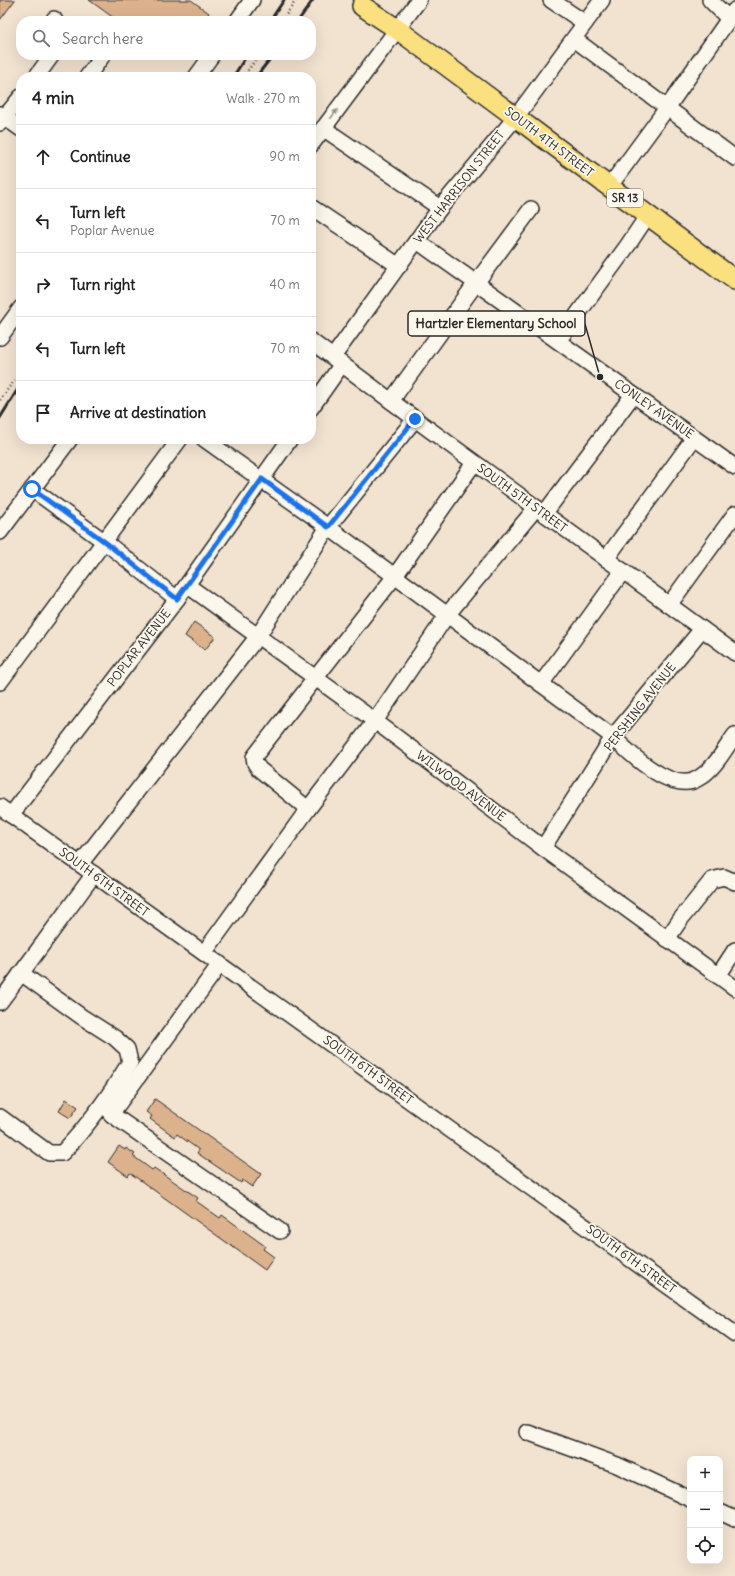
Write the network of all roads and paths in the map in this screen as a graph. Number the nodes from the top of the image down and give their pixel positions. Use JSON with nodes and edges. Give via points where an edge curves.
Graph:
{"nodes":[{"id":1,"x":252,"y":0,"type":"edge"},
{"id":2,"x":296,"y":0,"type":"edge"},
{"id":3,"x":419,"y":0,"type":"edge"},
{"id":4,"x":551,"y":0,"type":"edge"},
{"id":5,"x":602,"y":0,"type":"edge"},
{"id":6,"x":710,"y":0,"type":"edge"},
{"id":7,"x":362,"y":6,"type":"dead end"},
{"id":8,"x":732,"y":14,"type":"edge"},
{"id":9,"x":241,"y":16,"type":"edge"},
{"id":10,"x":285,"y":16,"type":"edge"},
{"id":11,"x":585,"y":23,"type":"junction"},
{"id":12,"x":397,"y":29,"type":"junction"},
{"id":13,"x":574,"y":39,"type":"junction"},
{"id":14,"x":48,"y":60,"type":"edge"},
{"id":15,"x":100,"y":60,"type":"edge"},
{"id":16,"x":208,"y":60,"type":"edge"},
{"id":17,"x":255,"y":60,"type":"edge"},
{"id":18,"x":40,"y":72,"type":"edge"},
{"id":19,"x":92,"y":72,"type":"edge"},
{"id":20,"x":200,"y":72,"type":"edge"},
{"id":21,"x":247,"y":72,"type":"edge"},
{"id":22,"x":16,"y":102,"type":"edge"},
{"id":23,"x":667,"y":108,"type":"junction"},
{"id":24,"x":516,"y":117,"type":"junction"},
{"id":25,"x":1,"y":118,"type":"edge"},
{"id":26,"x":16,"y":126,"type":"edge"},
{"id":27,"x":323,"y":128,"type":"junction"},
{"id":28,"x":316,"y":138,"type":"edge"},
{"id":29,"x":735,"y":158,"type":"edge"},
{"id":30,"x":610,"y":187,"type":"junction"},
{"id":31,"x":440,"y":208,"type":"junction"},
{"id":32,"x":531,"y":209,"type":"dead end"},
{"id":33,"x":316,"y":210,"type":"edge"},
{"id":34,"x":648,"y":215,"type":"junction"},
{"id":35,"x":417,"y":241,"type":"junction"},
{"id":36,"x":399,"y":266,"type":"junction"},
{"id":37,"x":735,"y":280,"type":"edge"},
{"id":38,"x":476,"y":282,"type":"junction"},
{"id":39,"x":16,"y":315,"type":"edge"},
{"id":40,"x":0,"y":337,"type":"edge"},
{"id":41,"x":558,"y":341,"type":"junction"},
{"id":42,"x":316,"y":345,"type":"edge"},
{"id":43,"x":338,"y":360,"type":"junction"},
{"id":44,"x":16,"y":378,"type":"edge"},
{"id":45,"x":634,"y":395,"type":"junction"},
{"id":46,"x":316,"y":399,"type":"edge"},
{"id":47,"x":0,"y":400,"type":"edge"},
{"id":48,"x":391,"y":401,"type":"junction"},
{"id":49,"x":415,"y":419,"type":"junction"},
{"id":50,"x":694,"y":438,"type":"junction"},
{"id":51,"x":66,"y":444,"type":"edge"},
{"id":52,"x":176,"y":444,"type":"edge"},
{"id":53,"x":211,"y":444,"type":"edge"},
{"id":54,"x":286,"y":444,"type":"edge"},
{"id":55,"x":474,"y":463,"type":"junction"},
{"id":56,"x":735,"y":467,"type":"edge"},
{"id":57,"x":262,"y":479,"type":"junction"},
{"id":58,"x":32,"y":489,"type":"junction"},
{"id":59,"x":540,"y":511,"type":"junction"},
{"id":60,"x":735,"y":514,"type":"edge"},
{"id":61,"x":328,"y":527,"type":"junction"},
{"id":62,"x":0,"y":532,"type":"edge"},
{"id":63,"x":105,"y":542,"type":"junction"},
{"id":64,"x":606,"y":559,"type":"junction"},
{"id":65,"x":623,"y":571,"type":"junction"},
{"id":66,"x":395,"y":576,"type":"junction"},
{"id":67,"x":187,"y":585,"type":"junction"},
{"id":68,"x":177,"y":599,"type":"junction"},
{"id":69,"x":669,"y":605,"type":"junction"},
{"id":70,"x":448,"y":615,"type":"junction"},
{"id":71,"x":702,"y":629,"type":"junction"},
{"id":72,"x":258,"y":636,"type":"junction"},
{"id":73,"x":735,"y":653,"type":"edge"},
{"id":74,"x":315,"y":679,"type":"junction"},
{"id":75,"x":0,"y":682,"type":"edge"},
{"id":76,"x":542,"y":684,"type":"junction"},
{"id":77,"x":375,"y":722,"type":"junction"},
{"id":78,"x":735,"y":734,"type":"edge"},
{"id":79,"x":613,"y":737,"type":"junction"},
{"id":80,"x":308,"y":808,"type":"junction"},
{"id":81,"x":5,"y":811,"type":"edge"},
{"id":82,"x":543,"y":848,"type":"junction"},
{"id":83,"x":80,"y":864,"type":"junction"},
{"id":84,"x":94,"y":874,"type":"junction"},
{"id":85,"x":735,"y":882,"type":"edge"},
{"id":86,"x":667,"y":939,"type":"junction"},
{"id":87,"x":735,"y":950,"type":"edge"},
{"id":88,"x":204,"y":953,"type":"junction"},
{"id":89,"x":220,"y":964,"type":"junction"},
{"id":90,"x":21,"y":973,"type":"junction"},
{"id":91,"x":718,"y":976,"type":"junction"},
{"id":92,"x":735,"y":988,"type":"edge"},
{"id":93,"x":0,"y":1002,"type":"edge"},
{"id":94,"x":0,"y":1118,"type":"edge"},
{"id":95,"x":280,"y":1231,"type":"dead end"},
{"id":96,"x":735,"y":1334,"type":"edge"},
{"id":97,"x":527,"y":1432,"type":"dead end"},
{"id":98,"x":687,"y":1498,"type":"edge"},
{"id":99,"x":723,"y":1513,"type":"edge"},
{"id":100,"x":735,"y":1519,"type":"edge"}],
"edges":[{"from":1,"to":9,"type":"street"},
{"from":2,"to":10,"type":"path"},
{"from":3,"to":12,"type":"street"},
{"from":4,"to":11,"type":"street"},
{"from":5,"to":11,"type":"street","name":"WEST HARRISON STREET"},
{"from":6,"to":8,"type":"street"},
{"from":7,"to":12,"type":"main road","name":"SOUTH 4TH STREET","number":"SR 13"},
{"from":8,"to":23,"type":"street"},
{"from":11,"to":13,"type":"street","name":"WEST HARRISON STREET"},
{"from":12,"to":24,"type":"main road","name":"SOUTH 4TH STREET","number":"SR 13"},
{"from":27,"to":12,"type":"street","one_way":true},
{"from":13,"to":23,"type":"street"},
{"from":13,"to":24,"type":"street","name":"WEST HARRISON STREET"},
{"from":14,"to":18,"type":"street"},
{"from":15,"to":19,"type":"street"},
{"from":16,"to":20,"type":"street"},
{"from":17,"to":21,"type":"path"},
{"from":22,"to":25,"type":"street"},
{"from":23,"to":29,"type":"street"},
{"from":23,"to":30,"type":"street"},
{"from":24,"to":30,"type":"main road","name":"SOUTH 4TH STREET","number":"SR 13"},
{"from":24,"to":31,"type":"street","name":"WEST HARRISON STREET"},
{"from":25,"to":26,"type":"street"},
{"from":27,"to":28,"type":"street"},
{"from":27,"to":31,"type":"street"},
{"from":30,"to":34,"type":"main road","name":"SOUTH 4TH STREET","number":"SR 13"},
{"from":31,"to":35,"type":"street","name":"WEST HARRISON STREET"},
{"from":32,"to":38,"type":"street"},
{"from":33,"to":36,"type":"street"},
{"from":34,"to":37,"type":"main road","name":"SOUTH 4TH STREET","number":"SR 13"},
{"from":34,"to":41,"type":"street"},
{"from":35,"to":36,"type":"street","name":"WEST HARRISON STREET"},
{"from":35,"to":38,"type":"street","name":"CONLEY AVENUE"},
{"from":36,"to":43,"type":"street","name":"WEST HARRISON STREET"},
{"from":38,"to":41,"type":"street","name":"CONLEY AVENUE"},
{"from":38,"to":48,"type":"street"},
{"from":39,"to":40,"type":"street"},
{"from":41,"to":45,"type":"street","name":"CONLEY AVENUE"},
{"from":42,"to":43,"type":"street","name":"SOUTH 5TH STREET"},
{"from":43,"to":46,"type":"street"},
{"from":43,"to":48,"type":"street","name":"SOUTH 5TH STREET"},
{"from":44,"to":47,"type":"path"},
{"from":45,"to":50,"type":"street","name":"CONLEY AVENUE"},
{"from":45,"to":59,"type":"street"},
{"from":48,"to":49,"type":"street","name":"SOUTH 5TH STREET"},
{"from":49,"to":55,"type":"street","name":"SOUTH 5TH STREET"},
{"from":49,"to":61,"type":"street"},
{"from":50,"to":56,"type":"street","name":"CONLEY AVENUE"},
{"from":50,"to":64,"type":"street"},
{"from":51,"to":58,"type":"street"},
{"from":52,"to":63,"type":"street"},
{"from":53,"to":57,"type":"street"},
{"from":54,"to":57,"type":"street","name":"POPLAR AVENUE"},
{"from":55,"to":59,"type":"street","name":"SOUTH 5TH STREET"},
{"from":55,"to":66,"type":"street"},
{"from":57,"to":61,"type":"street"},
{"from":57,"to":67,"type":"street","name":"POPLAR AVENUE"},
{"from":58,"to":62,"type":"street"},
{"from":58,"to":63,"type":"street"},
{"from":59,"to":64,"type":"street","name":"SOUTH 5TH STREET"},
{"from":59,"to":70,"type":"street"},
{"from":60,"to":69,"type":"street"},
{"from":61,"to":66,"type":"street"},
{"from":61,"to":72,"type":"street"},
{"from":63,"to":68,"type":"street"},
{"from":63,"to":75,"type":"street"},
{"from":64,"to":65,"type":"street","name":"SOUTH 5TH STREET"},
{"from":65,"to":69,"type":"street","name":"SOUTH 5TH STREET"},
{"from":65,"to":76,"type":"street"},
{"from":66,"to":70,"type":"street"},
{"from":66,"to":74,"type":"street"},
{"from":67,"to":68,"type":"street","name":"POPLAR AVENUE"},
{"from":67,"to":72,"type":"street","name":"WILWOOD AVENUE"},
{"from":68,"to":81,"type":"street","name":"POPLAR AVENUE"},
{"from":69,"to":71,"type":"street","name":"SOUTH 5TH STREET"},
{"from":70,"to":76,"type":"street"},
{"from":70,"to":77,"type":"street"},
{"from":71,"to":73,"type":"street","name":"SOUTH 5TH STREET"},
{"from":71,"to":79,"type":"street","name":"PERSHING AVENUE"},
{"from":72,"to":74,"type":"street","name":"WILWOOD AVENUE"},
{"from":72,"to":83,"type":"street"},
{"from":74,"to":77,"type":"street","name":"WILWOOD AVENUE"},
{"from":74,"to":80,"type":"street","via":[[254,757],[259,769]]},
{"from":76,"to":79,"type":"street"},
{"from":77,"to":80,"type":"street"},
{"from":77,"to":82,"type":"street","name":"WILWOOD AVENUE"},
{"from":78,"to":79,"type":"street","via":[[709,770],[696,780],[687,782],[654,772]]},
{"from":79,"to":82,"type":"street","name":"PERSHING AVENUE"},
{"from":80,"to":88,"type":"street"},
{"from":81,"to":83,"type":"street","name":"SOUTH 6TH STREET"},
{"from":82,"to":86,"type":"street","name":"WILWOOD AVENUE"},
{"from":83,"to":84,"type":"street","name":"SOUTH 6TH STREET"},
{"from":84,"to":88,"type":"street","name":"SOUTH 6TH STREET"},
{"from":84,"to":90,"type":"street"},
{"from":85,"to":86,"type":"street","via":[[724,877],[712,880]]},
{"from":86,"to":91,"type":"street","name":"WILWOOD AVENUE"},
{"from":87,"to":91,"type":"street"},
{"from":88,"to":89,"type":"street","name":"SOUTH 6TH STREET"},
{"from":89,"to":95,"type":"street","via":[[111,1114]]},
{"from":89,"to":96,"type":"street","name":"SOUTH 6TH STREET"},
{"from":90,"to":93,"type":"street"},
{"from":90,"to":94,"type":"street","via":[[115,1038],[127,1049],[130,1062],[80,1135],[62,1153],[49,1153]]},
{"from":91,"to":92,"type":"street","name":"WILWOOD AVENUE"},
{"from":97,"to":98,"type":"street","via":[[617,1465]]},
{"from":99,"to":100,"type":"street"}]}
